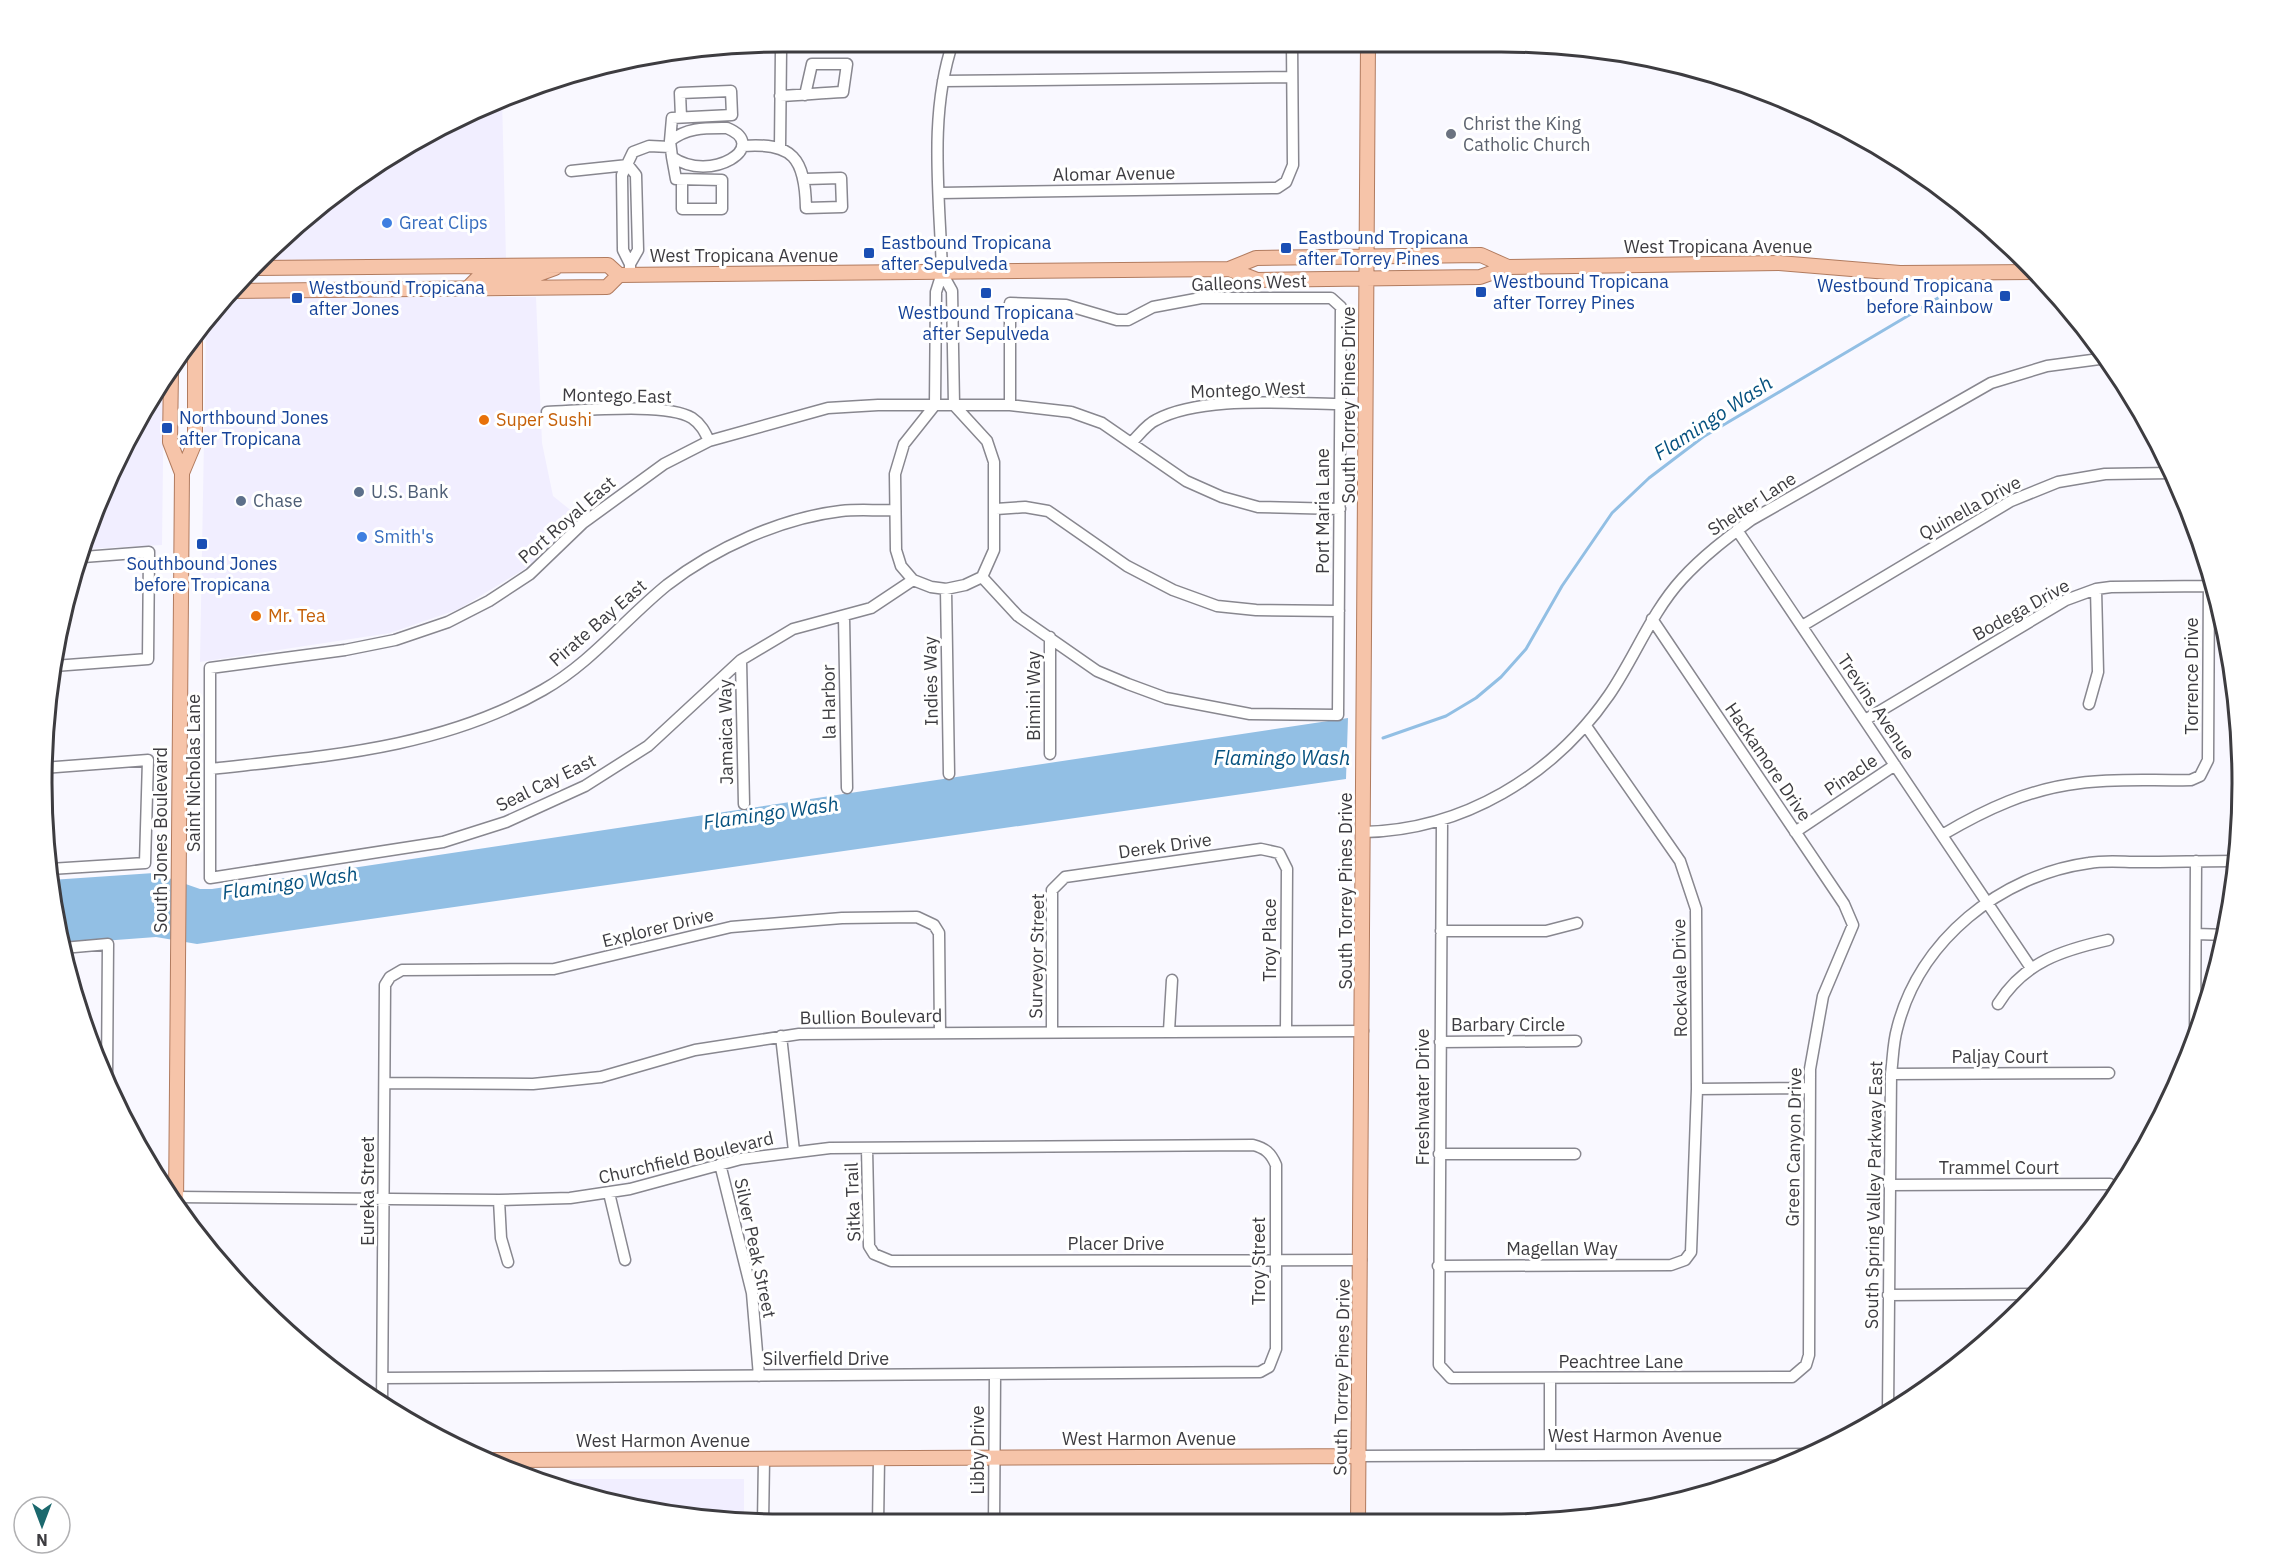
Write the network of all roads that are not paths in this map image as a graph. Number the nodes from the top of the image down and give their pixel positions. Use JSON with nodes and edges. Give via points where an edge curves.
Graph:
{"nodes":[{"id":1,"x":781,"y":52,"type":"edge"},
{"id":2,"x":950,"y":52,"type":"edge"},
{"id":3,"x":1292,"y":52,"type":"edge"},
{"id":4,"x":1368,"y":52,"type":"edge"},
{"id":5,"x":1292,"y":77,"type":"junction"},
{"id":6,"x":943,"y":81,"type":"junction"},
{"id":7,"x":805,"y":94,"type":"junction"},
{"id":8,"x":780,"y":96,"type":"junction"},
{"id":9,"x":681,"y":117,"type":"junction"},
{"id":10,"x":742,"y":146,"type":"junction"},
{"id":11,"x":780,"y":147,"type":"junction"},
{"id":12,"x":671,"y":148,"type":"junction"},
{"id":13,"x":628,"y":165,"type":"junction"},
{"id":14,"x":571,"y":171,"type":"dead end"},
{"id":15,"x":805,"y":179,"type":"dead end"},
{"id":16,"x":682,"y":181,"type":"junction"},
{"id":17,"x":940,"y":193,"type":"junction"},
{"id":18,"x":1368,"y":256,"type":"junction"},
{"id":19,"x":559,"y":265,"type":"junction"},
{"id":20,"x":1508,"y":267,"type":"junction"},
{"id":21,"x":266,"y":268,"type":"edge"},
{"id":22,"x":1229,"y":269,"type":"junction"},
{"id":23,"x":626,"y":271,"type":"junction"},
{"id":24,"x":942,"y":273,"type":"junction"},
{"id":25,"x":2023,"y":273,"type":"edge"},
{"id":26,"x":1368,"y":279,"type":"junction"},
{"id":27,"x":467,"y":288,"type":"junction"},
{"id":28,"x":245,"y":291,"type":"edge"},
{"id":29,"x":1341,"y":307,"type":"joint"},
{"id":30,"x":195,"y":351,"type":"edge"},
{"id":31,"x":2096,"y":359,"type":"edge"},
{"id":32,"x":171,"y":385,"type":"edge"},
{"id":33,"x":1340,"y":404,"type":"junction"},
{"id":34,"x":945,"y":405,"type":"junction"},
{"id":35,"x":1010,"y":405,"type":"junction"},
{"id":36,"x":547,"y":412,"type":"dead end"},
{"id":37,"x":709,"y":441,"type":"junction"},
{"id":38,"x":1132,"y":442,"type":"junction"},
{"id":39,"x":182,"y":473,"type":"junction"},
{"id":40,"x":2163,"y":473,"type":"edge"},
{"id":41,"x":996,"y":509,"type":"junction"},
{"id":42,"x":1340,"y":509,"type":"junction"},
{"id":43,"x":895,"y":510,"type":"junction"},
{"id":44,"x":1737,"y":530,"type":"junction"},
{"id":45,"x":89,"y":557,"type":"edge"},
{"id":46,"x":982,"y":577,"type":"junction"},
{"id":47,"x":913,"y":580,"type":"junction"},
{"id":48,"x":2204,"y":580,"type":"edge"},
{"id":49,"x":946,"y":589,"type":"junction"},
{"id":50,"x":2096,"y":589,"type":"junction"},
{"id":51,"x":2209,"y":598,"type":"edge"},
{"id":52,"x":1339,"y":611,"type":"junction"},
{"id":53,"x":844,"y":616,"type":"junction"},
{"id":54,"x":1652,"y":619,"type":"junction"},
{"id":55,"x":1802,"y":626,"type":"junction"},
{"id":56,"x":1050,"y":637,"type":"junction"},
{"id":57,"x":741,"y":660,"type":"junction"},
{"id":58,"x":63,"y":665,"type":"edge"},
{"id":59,"x":210,"y":668,"type":"joint"},
{"id":60,"x":2089,"y":704,"type":"dead end"},
{"id":61,"x":1865,"y":720,"type":"junction"},
{"id":62,"x":1586,"y":726,"type":"junction"},
{"id":63,"x":1050,"y":754,"type":"dead end"},
{"id":64,"x":1895,"y":765,"type":"junction"},
{"id":65,"x":53,"y":767,"type":"edge"},
{"id":66,"x":210,"y":769,"type":"junction"},
{"id":67,"x":949,"y":774,"type":"dead end"},
{"id":68,"x":847,"y":788,"type":"dead end"},
{"id":69,"x":744,"y":804,"type":"dead end"},
{"id":70,"x":1442,"y":820,"type":"junction"},
{"id":71,"x":1364,"y":832,"type":"junction"},
{"id":72,"x":1795,"y":832,"type":"junction"},
{"id":73,"x":1942,"y":835,"type":"junction"},
{"id":74,"x":1279,"y":853,"type":"joint"},
{"id":75,"x":2196,"y":861,"type":"junction"},
{"id":76,"x":2228,"y":861,"type":"edge"},
{"id":77,"x":58,"y":869,"type":"edge"},
{"id":78,"x":210,"y":878,"type":"joint"},
{"id":79,"x":1058,"y":882,"type":"joint"},
{"id":80,"x":1987,"y":902,"type":"junction"},
{"id":81,"x":1576,"y":923,"type":"dead end"},
{"id":82,"x":1853,"y":925,"type":"joint"},
{"id":83,"x":1441,"y":931,"type":"junction"},
{"id":84,"x":2196,"y":934,"type":"junction"},
{"id":85,"x":2216,"y":935,"type":"edge"},
{"id":86,"x":2108,"y":940,"type":"dead end"},
{"id":87,"x":72,"y":947,"type":"edge"},
{"id":88,"x":2031,"y":968,"type":"junction"},
{"id":89,"x":390,"y":977,"type":"joint"},
{"id":90,"x":1172,"y":980,"type":"dead end"},
{"id":91,"x":1998,"y":1004,"type":"dead end"},
{"id":92,"x":2195,"y":1014,"type":"edge"},
{"id":93,"x":1052,"y":1031,"type":"junction"},
{"id":94,"x":1169,"y":1031,"type":"junction"},
{"id":95,"x":1286,"y":1031,"type":"junction"},
{"id":96,"x":1363,"y":1031,"type":"junction"},
{"id":97,"x":940,"y":1032,"type":"junction"},
{"id":98,"x":781,"y":1036,"type":"junction"},
{"id":99,"x":1576,"y":1041,"type":"dead end"},
{"id":100,"x":1440,"y":1042,"type":"junction"},
{"id":101,"x":107,"y":1061,"type":"edge"},
{"id":102,"x":2109,"y":1073,"type":"dead end"},
{"id":103,"x":1891,"y":1074,"type":"junction"},
{"id":104,"x":385,"y":1083,"type":"junction"},
{"id":105,"x":1810,"y":1088,"type":"junction"},
{"id":106,"x":1696,"y":1089,"type":"junction"},
{"id":107,"x":867,"y":1148,"type":"junction"},
{"id":108,"x":794,"y":1151,"type":"junction"},
{"id":109,"x":1439,"y":1154,"type":"junction"},
{"id":110,"x":1575,"y":1154,"type":"dead end"},
{"id":111,"x":1272,"y":1155,"type":"joint"},
{"id":112,"x":720,"y":1164,"type":"junction"},
{"id":113,"x":2110,"y":1184,"type":"dead end"},
{"id":114,"x":1889,"y":1185,"type":"junction"},
{"id":115,"x":176,"y":1190,"type":"edge"},
{"id":116,"x":609,"y":1193,"type":"junction"},
{"id":117,"x":385,"y":1199,"type":"junction"},
{"id":118,"x":499,"y":1200,"type":"junction"},
{"id":119,"x":184,"y":1201,"type":"edge"},
{"id":120,"x":874,"y":1254,"type":"joint"},
{"id":121,"x":625,"y":1260,"type":"dead end"},
{"id":122,"x":1276,"y":1260,"type":"junction"},
{"id":123,"x":1361,"y":1260,"type":"junction"},
{"id":124,"x":1685,"y":1260,"type":"joint"},
{"id":125,"x":508,"y":1262,"type":"dead end"},
{"id":126,"x":1438,"y":1266,"type":"junction"},
{"id":127,"x":2024,"y":1294,"type":"edge"},
{"id":128,"x":1888,"y":1295,"type":"junction"},
{"id":129,"x":1269,"y":1367,"type":"joint"},
{"id":130,"x":1443,"y":1372,"type":"joint"},
{"id":131,"x":1800,"y":1373,"type":"joint"},
{"id":132,"x":995,"y":1375,"type":"junction"},
{"id":133,"x":759,"y":1376,"type":"junction"},
{"id":134,"x":383,"y":1378,"type":"junction"},
{"id":135,"x":1550,"y":1379,"type":"junction"},
{"id":136,"x":382,"y":1394,"type":"edge"},
{"id":137,"x":1888,"y":1404,"type":"edge"},
{"id":138,"x":1792,"y":1454,"type":"edge"},
{"id":139,"x":1550,"y":1455,"type":"junction"},
{"id":140,"x":1359,"y":1456,"type":"junction"},
{"id":141,"x":995,"y":1457,"type":"junction"},
{"id":142,"x":879,"y":1458,"type":"junction"},
{"id":143,"x":764,"y":1459,"type":"junction"},
{"id":144,"x":506,"y":1460,"type":"edge"},
{"id":145,"x":763,"y":1514,"type":"edge"},
{"id":146,"x":878,"y":1514,"type":"edge"},
{"id":147,"x":994,"y":1514,"type":"edge"},
{"id":148,"x":1358,"y":1514,"type":"edge"}],
"edges":[{"from":1,"to":8,"type":"street"},
{"from":2,"to":6,"type":"street"},
{"from":3,"to":5,"type":"street"},
{"from":4,"to":18,"type":"main road","name":"South Torrey Pines Drive"},
{"from":5,"to":6,"type":"street"},
{"from":5,"to":17,"type":"street","name":"Alomar Avenue","via":[[1293,165],[1286,182],[1277,188]]},
{"from":6,"to":17,"type":"street","via":[[939,112]]},
{"from":7,"to":7,"type":"street","via":[[843,92],[847,64],[812,64]]},
{"from":7,"to":8,"type":"street"},
{"from":8,"to":11,"type":"street"},
{"from":9,"to":9,"type":"street","via":[[732,115],[731,91],[680,93]]},
{"from":9,"to":12,"type":"street","via":[[672,118]]},
{"from":10,"to":11,"type":"street"},
{"from":10,"to":12,"type":"street","via":[[735,158],[720,166],[684,165]]},
{"from":10,"to":12,"type":"street","via":[[742,140],[727,128],[680,134]]},
{"from":11,"to":15,"type":"street","via":[[788,151]]},
{"from":12,"to":13,"type":"street","via":[[649,146],[633,152]]},
{"from":12,"to":16,"type":"street","via":[[676,179]]},
{"from":13,"to":14,"type":"street"},
{"from":13,"to":23,"type":"street","via":[[622,175]]},
{"from":16,"to":16,"type":"street","via":[[722,180],[722,208],[682,209]]},
{"from":17,"to":24,"type":"street"},
{"from":18,"to":20,"type":"main road","name":"West Tropicana Avenue","via":[[1481,255]]},
{"from":18,"to":22,"type":"main road","name":"West Tropicana Avenue","via":[[1256,258]]},
{"from":18,"to":26,"type":"main road","name":"South Torrey Pines Drive"},
{"from":19,"to":21,"type":"main road","name":"West Tropicana Avenue"},
{"from":19,"to":23,"type":"main road","name":"West Tropicana Avenue","via":[[608,264]]},
{"from":19,"to":27,"type":"main road","via":[[533,276],[478,278]]},
{"from":20,"to":25,"type":"main road","name":"West Tropicana Avenue","via":[[1779,263],[1900,273]]},
{"from":20,"to":26,"type":"main road","name":"West Tropicana Avenue","via":[[1480,277]]},
{"from":22,"to":24,"type":"main road","name":"West Tropicana Avenue"},
{"from":22,"to":26,"type":"main road","name":"West Tropicana Avenue","via":[[1257,280]]},
{"from":23,"to":24,"type":"main road","name":"West Tropicana Avenue"},
{"from":23,"to":27,"type":"main road","name":"West Tropicana Avenue","via":[[607,287]]},
{"from":24,"to":34,"type":"street","via":[[936,292]]},
{"from":24,"to":34,"type":"street","via":[[952,291]]},
{"from":26,"to":71,"type":"main road","name":"South Torrey Pines Drive"},
{"from":27,"to":28,"type":"main road","name":"West Tropicana Avenue"},
{"from":29,"to":33,"type":"street","name":"Port Maria Lane"},
{"from":29,"to":35,"type":"street","name":"Galleons West","via":[[1331,298],[1201,298],[1117,320],[1066,305],[1010,303]]},
{"from":30,"to":39,"type":"main road","name":"South Jones Boulevard","via":[[195,442]]},
{"from":31,"to":44,"type":"street","name":"Shelter Lane","via":[[2047,366],[1990,383]]},
{"from":32,"to":39,"type":"main road","name":"South Jones Boulevard","via":[[170,442]]},
{"from":33,"to":38,"type":"street","name":"Montego West","via":[[1200,405],[1153,421]]},
{"from":33,"to":42,"type":"street","name":"Port Maria Lane"},
{"from":34,"to":35,"type":"street","name":"Port Royal East"},
{"from":34,"to":37,"type":"street","name":"Port Royal East","via":[[828,408]]},
{"from":34,"to":41,"type":"street","via":[[987,441],[994,462]]},
{"from":34,"to":43,"type":"street","via":[[904,444],[895,474]]},
{"from":35,"to":38,"type":"street","name":"Port Royal East","via":[[1071,412],[1102,423]]},
{"from":36,"to":37,"type":"street","name":"Montego East","via":[[669,410],[691,417],[702,426]]},
{"from":37,"to":59,"type":"street","name":"Port Royal East","via":[[664,464],[626,490],[583,523],[530,574],[448,622],[395,640],[345,650]]},
{"from":38,"to":42,"type":"street","name":"Port Royal East","via":[[1186,481],[1222,497],[1258,507]]},
{"from":39,"to":115,"type":"main road","name":"South Jones Boulevard"},
{"from":40,"to":55,"type":"street","name":"Quinella Drive","via":[[2105,474],[2058,482],[2011,501]]},
{"from":41,"to":46,"type":"street","via":[[994,550]]},
{"from":41,"to":52,"type":"street","via":[[1025,507],[1048,511],[1127,566],[1173,590],[1217,606]]},
{"from":42,"to":52,"type":"street","name":"Port Maria Lane"},
{"from":43,"to":47,"type":"street","via":[[896,550],[901,566]]},
{"from":43,"to":66,"type":"street","name":"Pirate Bay East","via":[[840,511],[794,522],[707,558],[667,585],[583,662],[544,690],[444,734],[376,750]]},
{"from":44,"to":54,"type":"street","name":"Shelter Lane","via":[[1681,580]]},
{"from":44,"to":55,"type":"street","name":"Trevins Avenue"},
{"from":45,"to":58,"type":"street","via":[[149,552],[148,659]]},
{"from":46,"to":49,"type":"street"},
{"from":46,"to":56,"type":"street","via":[[1018,616]]},
{"from":47,"to":49,"type":"street"},
{"from":47,"to":53,"type":"street","name":"Seal Cay East","via":[[872,608]]},
{"from":48,"to":50,"type":"street","name":"Bodega Drive"},
{"from":49,"to":67,"type":"street","name":"Indies Way"},
{"from":50,"to":60,"type":"street","via":[[2098,672]]},
{"from":50,"to":61,"type":"street","name":"Bodega Drive","via":[[2066,600]]},
{"from":51,"to":73,"type":"street","name":"Torrence Drive","via":[[2208,760],[2200,776],[2191,780],[2080,782],[2024,795],[1986,810]]},
{"from":52,"to":56,"type":"street","name":"Port Maria Lane","via":[[1338,715],[1250,714],[1166,698],[1097,671]]},
{"from":53,"to":57,"type":"street","name":"Seal Cay East","via":[[793,629]]},
{"from":53,"to":68,"type":"street","name":"la Harbor"},
{"from":54,"to":62,"type":"street","name":"Shelter Lane","via":[[1610,694]]},
{"from":54,"to":72,"type":"street","name":"Hackamore Drive"},
{"from":55,"to":61,"type":"street","name":"Trevins Avenue"},
{"from":56,"to":63,"type":"street","name":"Bimini Way"},
{"from":57,"to":69,"type":"street","name":"Jamaica Way"},
{"from":57,"to":78,"type":"street","name":"Seal Cay East","via":[[648,746],[585,786],[506,822],[443,842]]},
{"from":59,"to":66,"type":"street","name":"Saint Nicholas Lane"},
{"from":61,"to":64,"type":"street","name":"Trevins Avenue"},
{"from":62,"to":70,"type":"street","name":"Shelter Lane","via":[[1530,777],[1491,801]]},
{"from":62,"to":106,"type":"street","name":"Rockvale Drive","via":[[1665,837],[1690,886],[1697,927]]},
{"from":64,"to":72,"type":"street","name":"Pinacle"},
{"from":64,"to":73,"type":"street","name":"Trevins Avenue"},
{"from":65,"to":77,"type":"street","via":[[148,760],[146,863]]},
{"from":66,"to":78,"type":"street","name":"Saint Nicholas Lane"},
{"from":70,"to":71,"type":"street","name":"Shelter Lane","via":[[1389,832]]},
{"from":70,"to":83,"type":"street","name":"Freshwater Drive"},
{"from":71,"to":96,"type":"main road","name":"South Torrey Pines Drive"},
{"from":72,"to":82,"type":"street","name":"Hackamore Drive","via":[[1844,904]]},
{"from":73,"to":80,"type":"street","name":"Trevins Avenue"},
{"from":74,"to":79,"type":"street","name":"Derek Drive","via":[[1261,849],[1065,877]]},
{"from":74,"to":95,"type":"street","name":"Troy Place","via":[[1287,869]]},
{"from":75,"to":76,"type":"street","name":"South Spring Valley Parkway East"},
{"from":75,"to":80,"type":"street","name":"South Spring Valley Parkway East","via":[[2091,862],[2021,882]]},
{"from":75,"to":84,"type":"street"},
{"from":79,"to":93,"type":"street","name":"Surveyor Street","via":[[1052,890]]},
{"from":80,"to":88,"type":"street","name":"Trevins Avenue"},
{"from":80,"to":103,"type":"street","name":"South Spring Valley Parkway East","via":[[1951,932],[1924,968],[1897,1029]]},
{"from":81,"to":83,"type":"street","via":[[1546,931]]},
{"from":82,"to":105,"type":"street","name":"Green Canyon Drive","via":[[1816,1022]]},
{"from":83,"to":100,"type":"street","name":"Freshwater Drive"},
{"from":84,"to":85,"type":"street"},
{"from":84,"to":92,"type":"street"},
{"from":86,"to":88,"type":"street","via":[[2067,949]]},
{"from":87,"to":101,"type":"street","via":[[108,944]]},
{"from":88,"to":91,"type":"street","via":[[2009,986]]},
{"from":89,"to":97,"type":"street","name":"Explorer Drive","via":[[402,970],[554,969],[681,937],[791,920],[917,917],[934,925],[939,933]]},
{"from":89,"to":104,"type":"street","name":"Eureka Street","via":[[385,985]]},
{"from":90,"to":94,"type":"street"},
{"from":93,"to":94,"type":"street","name":"Bullion Boulevard"},
{"from":93,"to":97,"type":"street","name":"Bullion Boulevard"},
{"from":94,"to":95,"type":"street","name":"Bullion Boulevard"},
{"from":95,"to":96,"type":"street","name":"Bullion Boulevard"},
{"from":96,"to":123,"type":"main road","name":"South Torrey Pines Drive"},
{"from":97,"to":98,"type":"street","name":"Bullion Boulevard"},
{"from":98,"to":104,"type":"street","name":"Bullion Boulevard","via":[[695,1050],[590,1078],[533,1084]]},
{"from":98,"to":108,"type":"street"},
{"from":99,"to":100,"type":"street","name":"Barbary Circle"},
{"from":100,"to":109,"type":"street","name":"Freshwater Drive"},
{"from":102,"to":103,"type":"street","name":"Paljay Court"},
{"from":103,"to":114,"type":"street","name":"South Spring Valley Parkway East"},
{"from":104,"to":117,"type":"street","name":"Eureka Street"},
{"from":105,"to":106,"type":"street"},
{"from":105,"to":131,"type":"street","name":"Green Canyon Drive","via":[[1809,1355]]},
{"from":106,"to":124,"type":"street","name":"Rockvale Drive","via":[[1693,1243]]},
{"from":107,"to":108,"type":"street","name":"Churchfield Boulevard"},
{"from":107,"to":111,"type":"street","name":"Churchfield Boulevard","via":[[1253,1145]]},
{"from":107,"to":120,"type":"street","name":"Sitka Trail","via":[[869,1246]]},
{"from":108,"to":112,"type":"street","name":"Churchfield Boulevard"},
{"from":109,"to":110,"type":"street"},
{"from":109,"to":126,"type":"street","name":"Freshwater Drive"},
{"from":111,"to":122,"type":"street","name":"Troy Street","via":[[1276,1165]]},
{"from":112,"to":116,"type":"street","name":"Churchfield Boulevard"},
{"from":112,"to":133,"type":"street","name":"Silver Peak Street","via":[[752,1293]]},
{"from":113,"to":114,"type":"street","name":"Trammel Court"},
{"from":114,"to":128,"type":"street","name":"South Spring Valley Parkway East"},
{"from":116,"to":118,"type":"street","name":"Churchfield Boulevard"},
{"from":116,"to":121,"type":"street"},
{"from":117,"to":118,"type":"street","name":"Churchfield Boulevard"},
{"from":117,"to":119,"type":"street","name":"Churchfield Boulevard"},
{"from":117,"to":134,"type":"street","name":"Eureka Street"},
{"from":118,"to":125,"type":"street","via":[[501,1238]]},
{"from":120,"to":122,"type":"street","name":"Placer Drive","via":[[891,1261]]},
{"from":122,"to":123,"type":"street","name":"Placer Drive"},
{"from":122,"to":129,"type":"street","name":"Troy Street","via":[[1276,1349]]},
{"from":123,"to":140,"type":"main road","name":"South Torrey Pines Drive"},
{"from":124,"to":126,"type":"street","name":"Magellan Way","via":[[1671,1265]]},
{"from":126,"to":130,"type":"street","name":"Freshwater Drive","via":[[1439,1365]]},
{"from":127,"to":128,"type":"street"},
{"from":128,"to":137,"type":"street","name":"South Spring Valley Parkway East"},
{"from":129,"to":132,"type":"street","name":"Silverfield Drive","via":[[1248,1374]]},
{"from":130,"to":135,"type":"street","name":"Peachtree Lane","via":[[1451,1378]]},
{"from":131,"to":135,"type":"street","name":"Peachtree Lane","via":[[1792,1377]]},
{"from":132,"to":133,"type":"street","name":"Silverfield Drive"},
{"from":132,"to":141,"type":"street","name":"Libby Drive"},
{"from":133,"to":134,"type":"street","name":"Silverfield Drive"},
{"from":134,"to":136,"type":"street","name":"Eureka Street"},
{"from":135,"to":139,"type":"street"},
{"from":138,"to":139,"type":"street","name":"West Harmon Avenue"},
{"from":139,"to":140,"type":"street","name":"West Harmon Avenue"},
{"from":140,"to":141,"type":"main road","name":"West Harmon Avenue"},
{"from":140,"to":148,"type":"main road","name":"South Torrey Pines Drive"},
{"from":141,"to":142,"type":"main road","name":"West Harmon Avenue"},
{"from":141,"to":147,"type":"street","name":"Libby Drive"},
{"from":142,"to":143,"type":"main road","name":"West Harmon Avenue"},
{"from":142,"to":146,"type":"street"},
{"from":143,"to":144,"type":"main road","name":"West Harmon Avenue"},
{"from":143,"to":145,"type":"street"}]}
